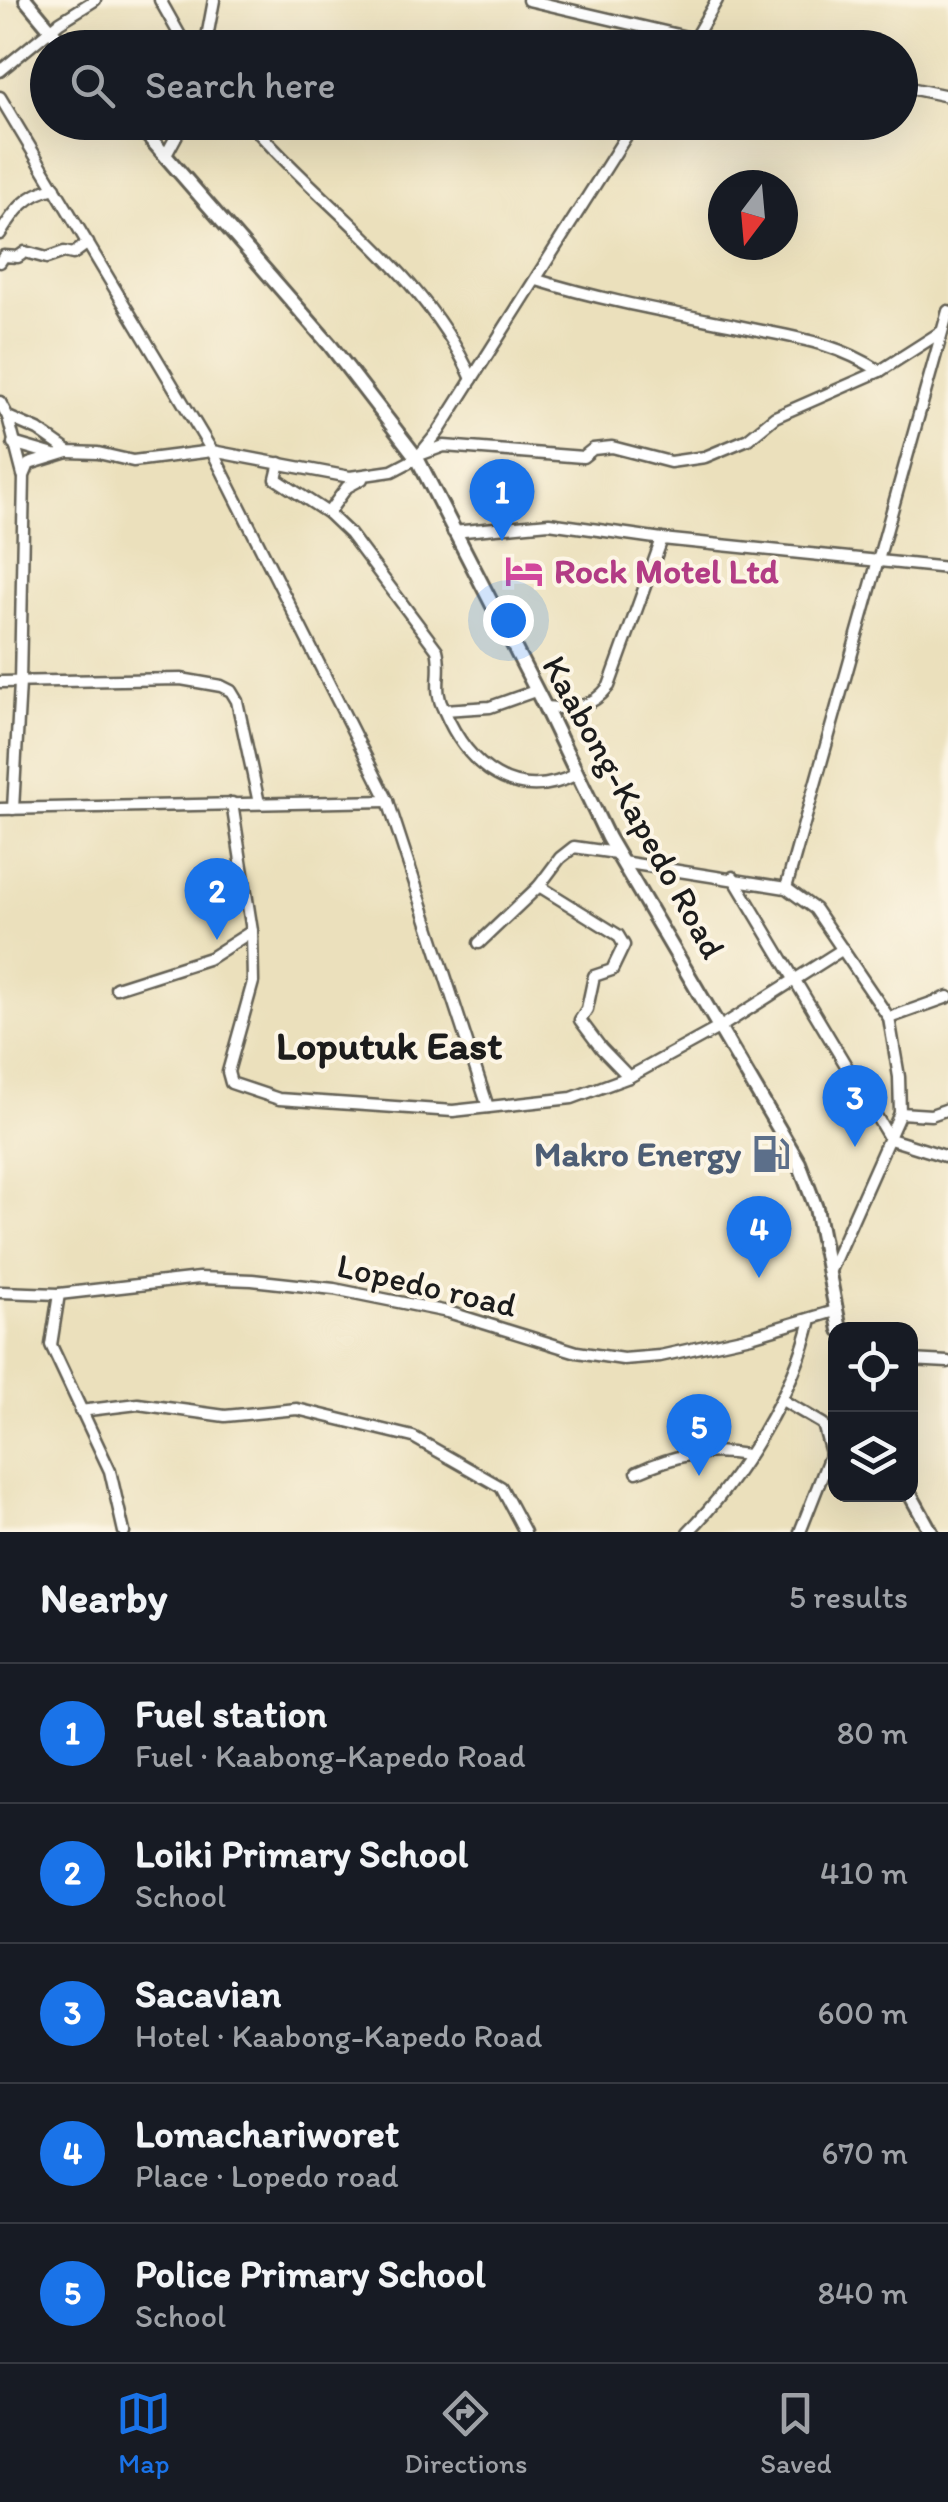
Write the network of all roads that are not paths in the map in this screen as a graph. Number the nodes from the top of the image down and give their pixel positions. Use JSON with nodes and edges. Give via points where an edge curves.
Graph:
{"nodes":[{"id":1,"x":26,"y":0,"type":"edge"},
{"id":2,"x":95,"y":0,"type":"edge"},
{"id":3,"x":160,"y":0,"type":"edge"},
{"id":4,"x":214,"y":0,"type":"edge"},
{"id":5,"x":528,"y":0,"type":"edge"},
{"id":6,"x":717,"y":0,"type":"edge"},
{"id":7,"x":50,"y":30,"type":"edge"},
{"id":8,"x":54,"y":30,"type":"edge"},
{"id":9,"x":177,"y":30,"type":"edge"},
{"id":10,"x":208,"y":30,"type":"edge"},
{"id":11,"x":642,"y":30,"type":"edge"},
{"id":12,"x":700,"y":30,"type":"edge"},
{"id":13,"x":30,"y":48,"type":"edge"},
{"id":14,"x":0,"y":71,"type":"edge"},
{"id":15,"x":918,"y":90,"type":"edge"},
{"id":16,"x":948,"y":96,"type":"edge"},
{"id":17,"x":0,"y":97,"type":"edge"},
{"id":18,"x":152,"y":140,"type":"edge"},
{"id":19,"x":174,"y":140,"type":"edge"},
{"id":20,"x":267,"y":140,"type":"edge"},
{"id":21,"x":624,"y":140,"type":"edge"},
{"id":22,"x":166,"y":155,"type":"junction"},
{"id":23,"x":55,"y":188,"type":"junction"},
{"id":24,"x":0,"y":234,"type":"edge"},
{"id":25,"x":88,"y":243,"type":"junction"},
{"id":26,"x":0,"y":262,"type":"edge"},
{"id":27,"x":537,"y":280,"type":"junction"},
{"id":28,"x":948,"y":311,"type":"edge"},
{"id":29,"x":942,"y":332,"type":"junction"},
{"id":30,"x":880,"y":371,"type":"junction"},
{"id":31,"x":472,"y":379,"type":"junction"},
{"id":32,"x":0,"y":402,"type":"edge"},
{"id":33,"x":8,"y":417,"type":"junction"},
{"id":34,"x":13,"y":444,"type":"junction"},
{"id":35,"x":212,"y":450,"type":"junction"},
{"id":36,"x":69,"y":452,"type":"junction"},
{"id":37,"x":55,"y":456,"type":"junction"},
{"id":38,"x":419,"y":456,"type":"junction"},
{"id":39,"x":280,"y":462,"type":"junction"},
{"id":40,"x":24,"y":476,"type":"junction"},
{"id":41,"x":366,"y":477,"type":"junction"},
{"id":42,"x":328,"y":513,"type":"junction"},
{"id":43,"x":453,"y":532,"type":"junction"},
{"id":44,"x":662,"y":539,"type":"junction"},
{"id":45,"x":879,"y":559,"type":"junction"},
{"id":46,"x":948,"y":568,"type":"edge"},
{"id":47,"x":0,"y":682,"type":"edge"},
{"id":48,"x":20,"y":683,"type":"junction"},
{"id":49,"x":535,"y":691,"type":"junction"},
{"id":50,"x":545,"y":707,"type":"junction"},
{"id":51,"x":444,"y":710,"type":"junction"},
{"id":52,"x":577,"y":774,"type":"junction"},
{"id":53,"x":388,"y":801,"type":"junction"},
{"id":54,"x":259,"y":803,"type":"junction"},
{"id":55,"x":232,"y":804,"type":"junction"},
{"id":56,"x":0,"y":809,"type":"edge"},
{"id":57,"x":13,"y":809,"type":"junction"},
{"id":58,"x":619,"y":857,"type":"junction"},
{"id":59,"x":733,"y":877,"type":"junction"},
{"id":60,"x":539,"y":886,"type":"junction"},
{"id":61,"x":786,"y":888,"type":"junction"},
{"id":62,"x":252,"y":932,"type":"junction"},
{"id":63,"x":479,"y":943,"type":"dead end"},
{"id":64,"x":843,"y":949,"type":"junction"},
{"id":65,"x":796,"y":980,"type":"junction"},
{"id":66,"x":116,"y":988,"type":"dead end"},
{"id":67,"x":948,"y":998,"type":"edge"},
{"id":68,"x":889,"y":1018,"type":"junction"},
{"id":69,"x":722,"y":1026,"type":"junction"},
{"id":70,"x":629,"y":1077,"type":"junction"},
{"id":71,"x":488,"y":1108,"type":"junction"},
{"id":72,"x":948,"y":1109,"type":"edge"},
{"id":73,"x":900,"y":1113,"type":"junction"},
{"id":74,"x":890,"y":1139,"type":"junction"},
{"id":75,"x":948,"y":1156,"type":"edge"},
{"id":76,"x":828,"y":1276,"type":"junction"},
{"id":77,"x":0,"y":1292,"type":"edge"},
{"id":78,"x":59,"y":1294,"type":"junction"},
{"id":79,"x":835,"y":1311,"type":"junction"},
{"id":80,"x":812,"y":1319,"type":"junction"},
{"id":81,"x":838,"y":1322,"type":"edge"},
{"id":82,"x":918,"y":1360,"type":"edge"},
{"id":83,"x":948,"y":1362,"type":"edge"},
{"id":84,"x":782,"y":1400,"type":"junction"},
{"id":85,"x":80,"y":1411,"type":"junction"},
{"id":86,"x":746,"y":1455,"type":"junction"},
{"id":87,"x":637,"y":1472,"type":"dead end"},
{"id":88,"x":914,"y":1502,"type":"edge"},
{"id":89,"x":124,"y":1532,"type":"edge"},
{"id":90,"x":525,"y":1532,"type":"edge"},
{"id":91,"x":688,"y":1532,"type":"edge"},
{"id":92,"x":800,"y":1532,"type":"edge"},
{"id":93,"x":931,"y":1532,"type":"edge"}],
"edges":[{"from":1,"to":7,"type":"main road"},
{"from":2,"to":8,"type":"street"},
{"from":3,"to":9,"type":"street"},
{"from":4,"to":10,"type":"street"},
{"from":5,"to":11,"type":"street"},
{"from":6,"to":12,"type":"street"},
{"from":13,"to":14,"type":"street"},
{"from":15,"to":16,"type":"street"},
{"from":17,"to":23,"type":"street"},
{"from":18,"to":22,"type":"main road","name":"Kaabong-Kapedo Road"},
{"from":19,"to":22,"type":"street"},
{"from":20,"to":31,"type":"street","via":[[395,264],[444,327]]},
{"from":21,"to":27,"type":"street"},
{"from":22,"to":38,"type":"main road","name":"Kaabong-Kapedo Road"},
{"from":23,"to":24,"type":"street","via":[[16,208]]},
{"from":23,"to":25,"type":"street"},
{"from":25,"to":26,"type":"street","via":[[73,254],[47,258],[24,252]]},
{"from":25,"to":35,"type":"street"},
{"from":27,"to":30,"type":"street","via":[[810,339]]},
{"from":27,"to":31,"type":"street"},
{"from":28,"to":29,"type":"street"},
{"from":29,"to":30,"type":"street"},
{"from":29,"to":45,"type":"street"},
{"from":30,"to":38,"type":"street","via":[[775,417],[748,439],[686,461],[612,447],[593,448],[583,457],[444,446]]},
{"from":31,"to":38,"type":"street"},
{"from":32,"to":33,"type":"street"},
{"from":33,"to":34,"type":"street"},
{"from":33,"to":36,"type":"street"},
{"from":34,"to":37,"type":"street"},
{"from":34,"to":40,"type":"street"},
{"from":35,"to":36,"type":"street","via":[[133,461]]},
{"from":35,"to":39,"type":"street"},
{"from":35,"to":53,"type":"street"},
{"from":36,"to":37,"type":"street"},
{"from":37,"to":40,"type":"street","via":[[30,464]]},
{"from":38,"to":41,"type":"street"},
{"from":38,"to":43,"type":"main road","name":"Kaabong-Kapedo Road"},
{"from":39,"to":41,"type":"street"},
{"from":39,"to":42,"type":"street","via":[[276,479]]},
{"from":40,"to":48,"type":"street"},
{"from":41,"to":42,"type":"street","via":[[346,487]]},
{"from":42,"to":51,"type":"street","via":[[436,650],[436,695]]},
{"from":43,"to":44,"type":"street","via":[[549,523]]},
{"from":43,"to":49,"type":"main road","name":"Kaabong-Kapedo Road"},
{"from":44,"to":45,"type":"street"},
{"from":44,"to":50,"type":"street","via":[[608,686],[581,708]]},
{"from":45,"to":46,"type":"street"},
{"from":45,"to":61,"type":"street"},
{"from":47,"to":48,"type":"street"},
{"from":48,"to":54,"type":"street","via":[[181,679],[231,691]]},
{"from":48,"to":57,"type":"street"},
{"from":49,"to":50,"type":"main road","name":"Kaabong-Kapedo Road"},
{"from":49,"to":51,"type":"street","via":[[490,707]]},
{"from":50,"to":52,"type":"main road","name":"Kaabong-Kapedo Road"},
{"from":51,"to":52,"type":"street","via":[[468,753],[492,772],[544,787]]},
{"from":52,"to":58,"type":"main road","name":"Kaabong-Kapedo Road"},
{"from":53,"to":54,"type":"street"},
{"from":53,"to":71,"type":"street"},
{"from":54,"to":55,"type":"street"},
{"from":55,"to":57,"type":"street"},
{"from":55,"to":62,"type":"street"},
{"from":56,"to":57,"type":"street"},
{"from":58,"to":59,"type":"street"},
{"from":58,"to":60,"type":"street","via":[[574,847]]},
{"from":58,"to":69,"type":"main road","name":"Kaabong-Kapedo Road"},
{"from":59,"to":61,"type":"street"},
{"from":59,"to":65,"type":"street"},
{"from":60,"to":63,"type":"street"},
{"from":60,"to":70,"type":"street","via":[[624,945],[612,970],[594,976],[580,1020]]},
{"from":61,"to":64,"type":"street","via":[[815,910]]},
{"from":62,"to":66,"type":"street","via":[[210,958]]},
{"from":62,"to":71,"type":"street","via":[[253,982],[228,1072],[231,1083],[279,1098]]},
{"from":64,"to":65,"type":"street"},
{"from":64,"to":68,"type":"street"},
{"from":65,"to":69,"type":"street"},
{"from":65,"to":74,"type":"street"},
{"from":67,"to":68,"type":"street"},
{"from":68,"to":73,"type":"street"},
{"from":69,"to":70,"type":"street"},
{"from":69,"to":76,"type":"main road","name":"Kaabong-Kapedo Road","via":[[799,1162],[816,1208]]},
{"from":70,"to":71,"type":"street","via":[[572,1098]]},
{"from":72,"to":73,"type":"street"},
{"from":73,"to":74,"type":"street"},
{"from":74,"to":75,"type":"street"},
{"from":74,"to":76,"type":"street"},
{"from":76,"to":79,"type":"main road","name":"Kaabong-Kapedo Road"},
{"from":77,"to":78,"type":"street","name":"Lopedo road"},
{"from":78,"to":80,"type":"street","name":"Lopedo road","via":[[199,1278],[318,1287],[448,1312],[577,1352],[623,1359]]},
{"from":78,"to":85,"type":"street","via":[[51,1345]]},
{"from":79,"to":80,"type":"street","name":"Lopedo road"},
{"from":79,"to":81,"type":"main road","name":"Kaabong-Kapedo Road"},
{"from":80,"to":84,"type":"street"},
{"from":82,"to":83,"type":"street"},
{"from":84,"to":86,"type":"street"},
{"from":84,"to":92,"type":"street","via":[[823,1424],[831,1453]]},
{"from":85,"to":89,"type":"street","via":[[110,1472]]},
{"from":85,"to":90,"type":"street","via":[[138,1404],[226,1416],[297,1409],[412,1436],[500,1486]]},
{"from":86,"to":87,"type":"street","via":[[693,1452]]},
{"from":86,"to":91,"type":"street"},
{"from":88,"to":93,"type":"main road"}]}
